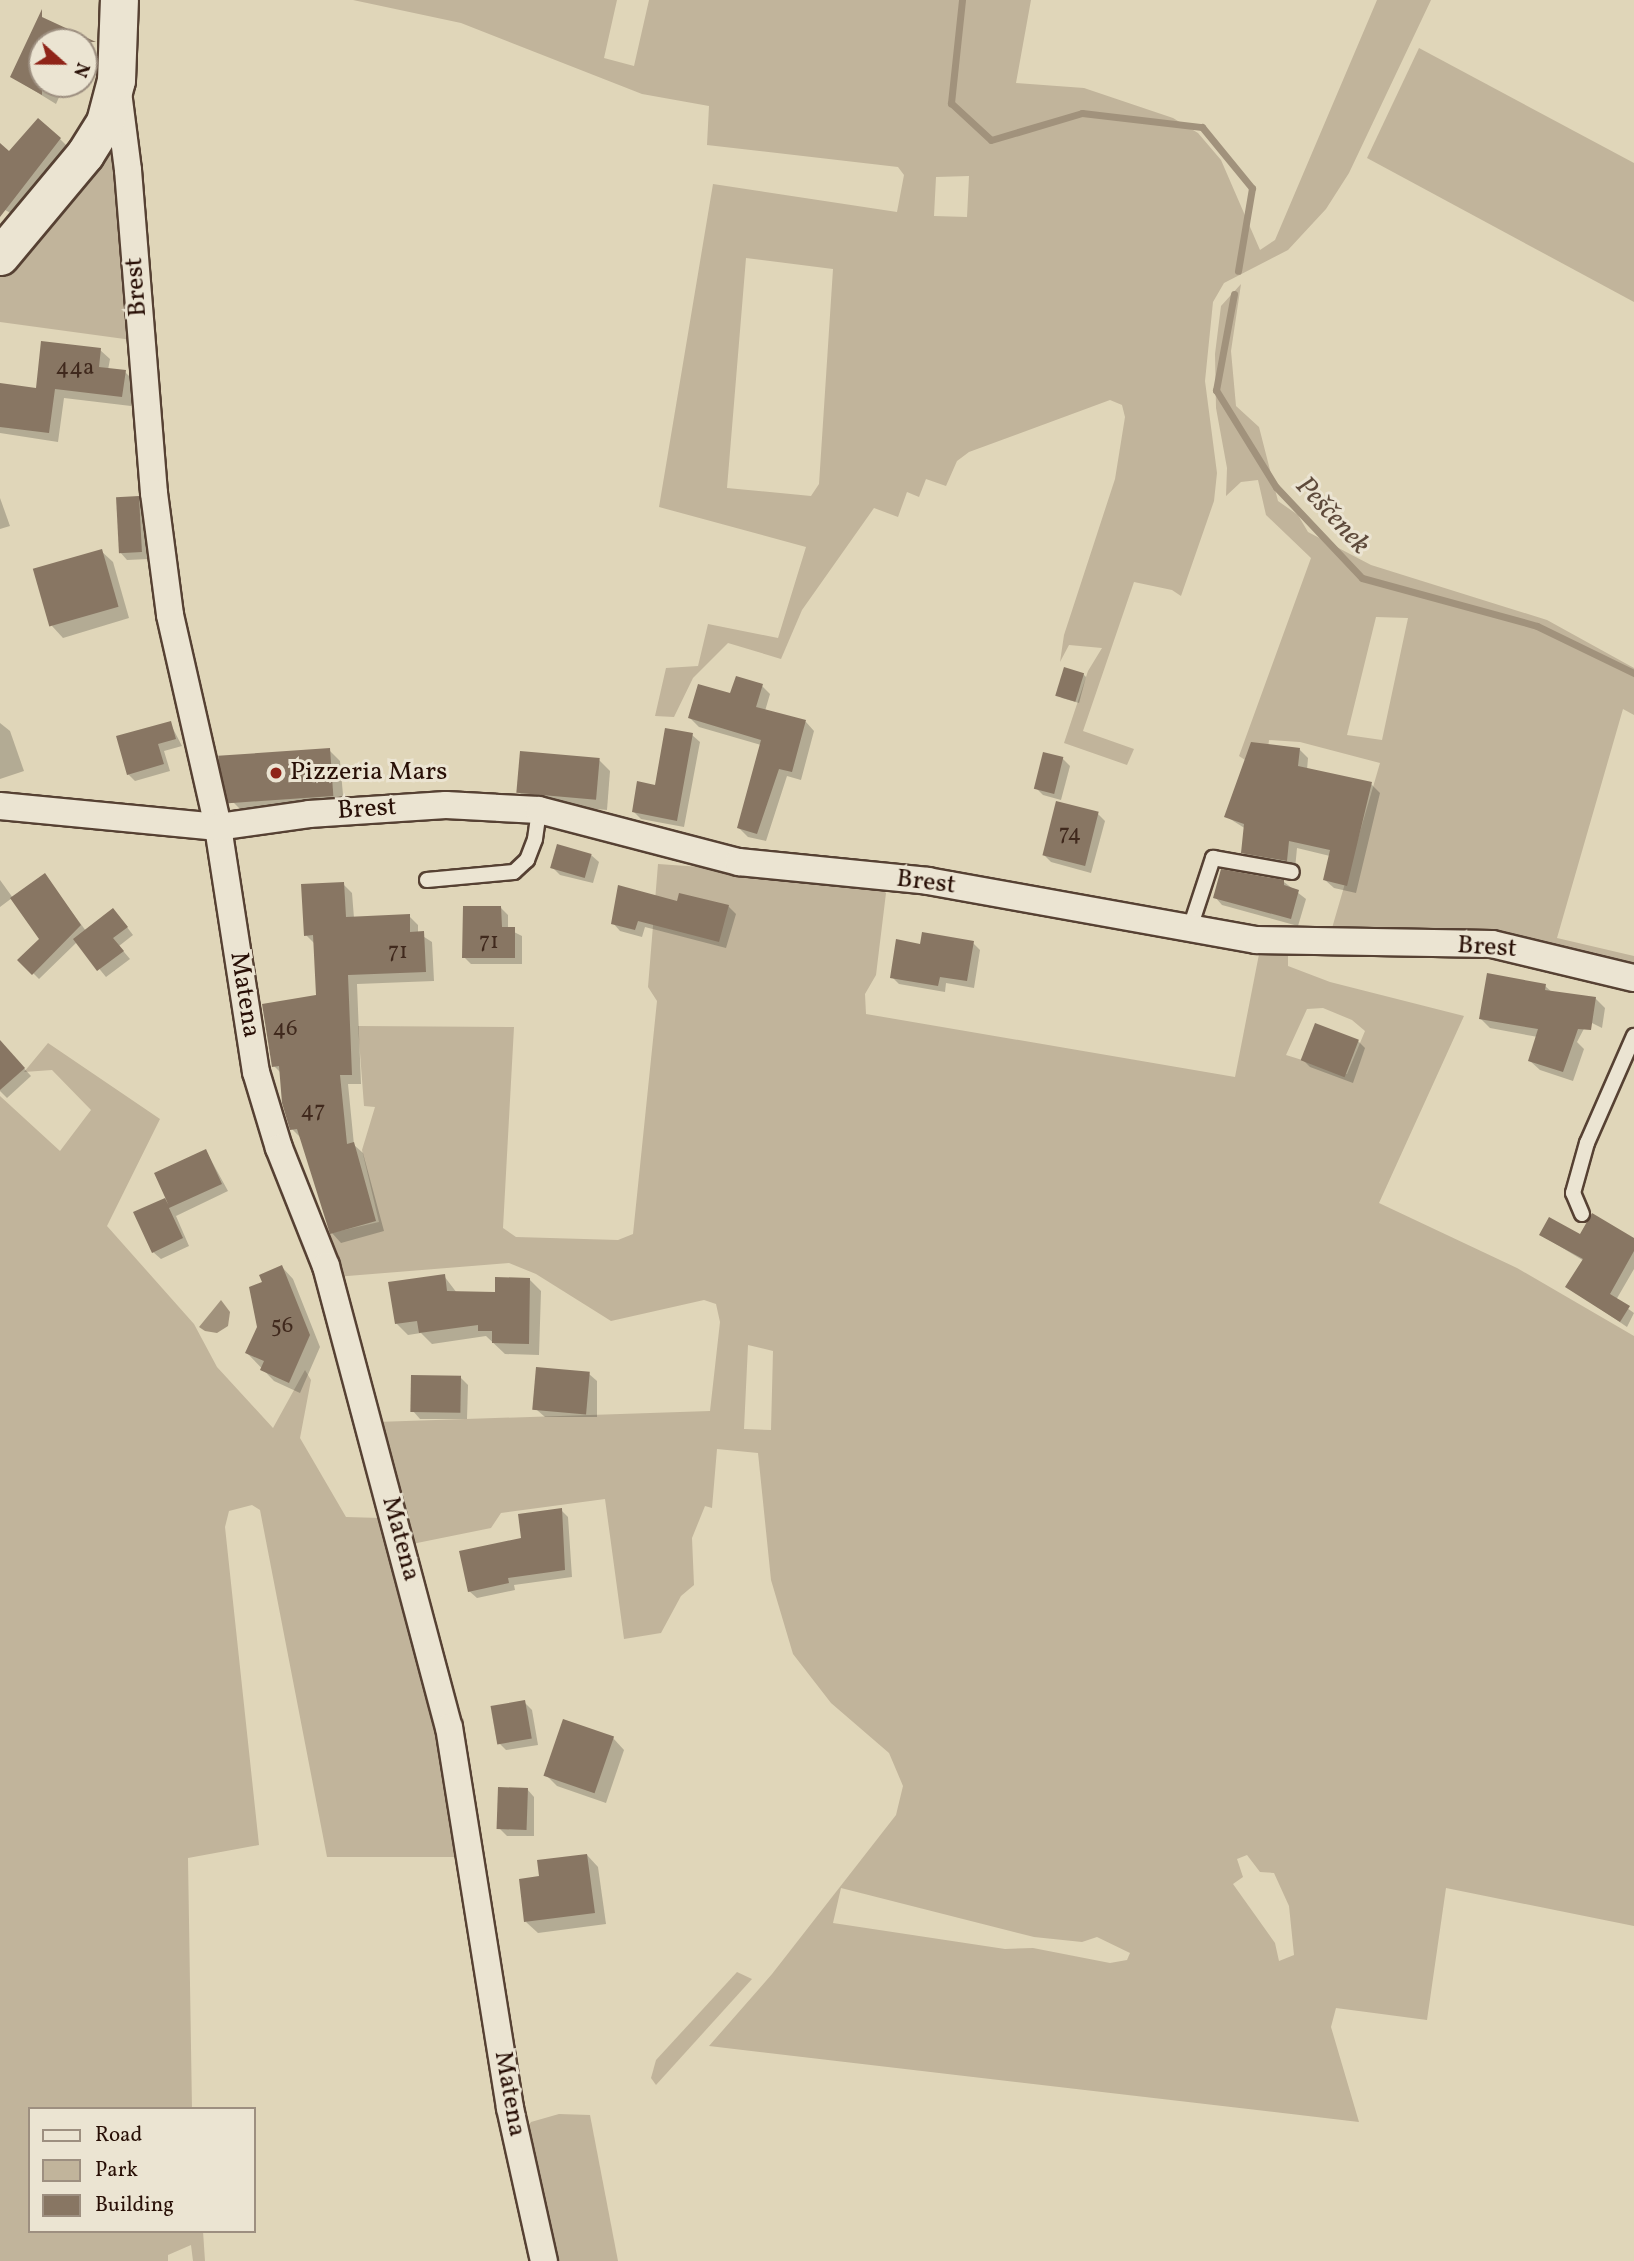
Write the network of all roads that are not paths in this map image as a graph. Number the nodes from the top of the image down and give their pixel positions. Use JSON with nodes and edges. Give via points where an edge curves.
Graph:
{"nodes":[{"id":1,"x":120,"y":0,"type":"edge"},
{"id":2,"x":116,"y":80,"type":"junction"},
{"id":3,"x":0,"y":256,"type":"edge"},
{"id":4,"x":0,"y":806,"type":"edge"},
{"id":5,"x":538,"y":810,"type":"junction"},
{"id":6,"x":218,"y":827,"type":"junction"},
{"id":7,"x":1292,"y":872,"type":"dead end"},
{"id":8,"x":427,"y":880,"type":"dead end"},
{"id":9,"x":1190,"y":928,"type":"junction"},
{"id":10,"x":1634,"y":978,"type":"edge"},
{"id":11,"x":1634,"y":1036,"type":"edge"},
{"id":12,"x":1582,"y":1214,"type":"dead end"},
{"id":13,"x":544,"y":2261,"type":"edge"}],
"edges":[{"from":1,"to":2,"type":"street"},
{"from":2,"to":3,"type":"street","via":[[105,122],[85,155]]},
{"from":2,"to":6,"type":"street","name":"Brest","via":[[170,615]]},
{"from":4,"to":6,"type":"street","name":"Brest"},
{"from":5,"to":6,"type":"street","name":"Brest","via":[[446,805],[309,814]]},
{"from":5,"to":8,"type":"lane","via":[[536,839],[527,860],[514,872]]},
{"from":5,"to":9,"type":"street","name":"Brest","via":[[739,862],[928,881]]},
{"from":6,"to":13,"type":"street","name":"Matena","via":[[256,1072],[279,1148],[326,1266],[449,1727],[510,2108]]},
{"from":7,"to":9,"type":"lane","via":[[1213,858]]},
{"from":9,"to":10,"type":"street","name":"Brest","via":[[1255,940],[1492,944]]},
{"from":11,"to":12,"type":"lane","via":[[1587,1143],[1573,1193]]}]}
